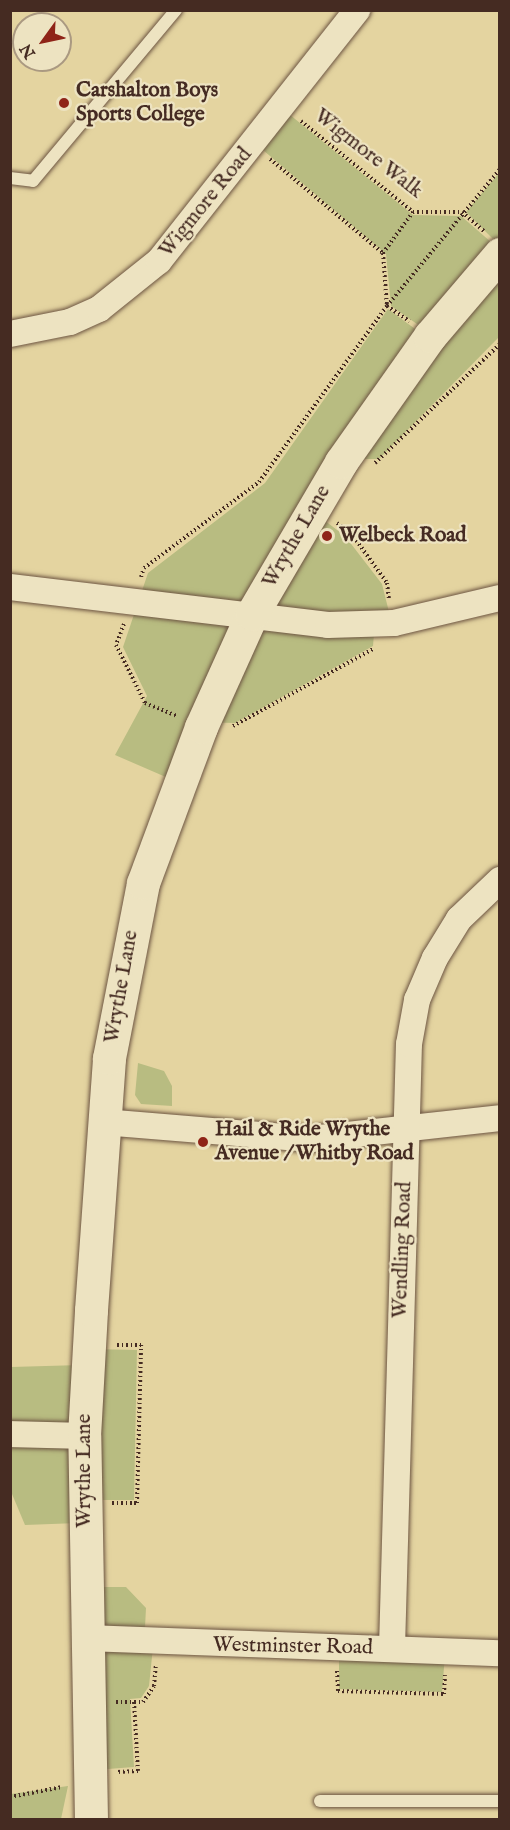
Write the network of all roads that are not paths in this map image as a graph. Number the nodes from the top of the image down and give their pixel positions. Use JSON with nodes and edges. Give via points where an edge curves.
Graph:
{"nodes":[{"id":1,"x":176,"y":10,"type":"edge"},
{"id":2,"x":357,"y":10,"type":"edge"},
{"id":3,"x":10,"y":178,"type":"edge"},
{"id":4,"x":496,"y":246,"type":"edge"},
{"id":5,"x":10,"y":334,"type":"edge"},
{"id":6,"x":10,"y":587,"type":"edge"},
{"id":7,"x":500,"y":598,"type":"edge"},
{"id":8,"x":252,"y":614,"type":"junction"},
{"id":9,"x":500,"y":880,"type":"edge"},
{"id":10,"x":500,"y":1118,"type":"edge"},
{"id":11,"x":103,"y":1122,"type":"junction"},
{"id":12,"x":407,"y":1129,"type":"junction"},
{"id":13,"x":10,"y":1434,"type":"edge"},
{"id":14,"x":84,"y":1436,"type":"junction"},
{"id":15,"x":86,"y":1638,"type":"junction"},
{"id":16,"x":392,"y":1648,"type":"junction"},
{"id":17,"x":500,"y":1653,"type":"edge"},
{"id":18,"x":320,"y":1801,"type":"dead end"},
{"id":19,"x":500,"y":1801,"type":"edge"},
{"id":20,"x":91,"y":1820,"type":"edge"}],
"edges":[{"from":1,"to":3,"type":"lane","via":[[33,181]]},
{"from":2,"to":5,"type":"street","name":"Wigmore Road","via":[[159,261],[130,287],[70,322]]},
{"from":4,"to":8,"type":"main road","name":"Wrythe Lane","via":[[341,462]]},
{"from":6,"to":8,"type":"street"},
{"from":7,"to":8,"type":"street","via":[[386,624],[328,625]]},
{"from":8,"to":11,"type":"main road","name":"Wrythe Lane","via":[[201,727],[143,883],[120,980]]},
{"from":9,"to":12,"type":"street","name":"Wendling Road","via":[[459,919],[417,1000],[409,1044]]},
{"from":10,"to":12,"type":"street"},
{"from":11,"to":12,"type":"street","via":[[311,1138]]},
{"from":11,"to":14,"type":"main road","name":"Wrythe Lane"},
{"from":12,"to":16,"type":"street","name":"Wendling Road"},
{"from":13,"to":14,"type":"street"},
{"from":14,"to":15,"type":"main road","name":"Wrythe Lane"},
{"from":15,"to":16,"type":"street","name":"Westminster Road","via":[[337,1650]]},
{"from":15,"to":20,"type":"main road","name":"Wrythe Lane"},
{"from":16,"to":17,"type":"street","name":"Westminster Road"},
{"from":18,"to":19,"type":"lane"}]}
